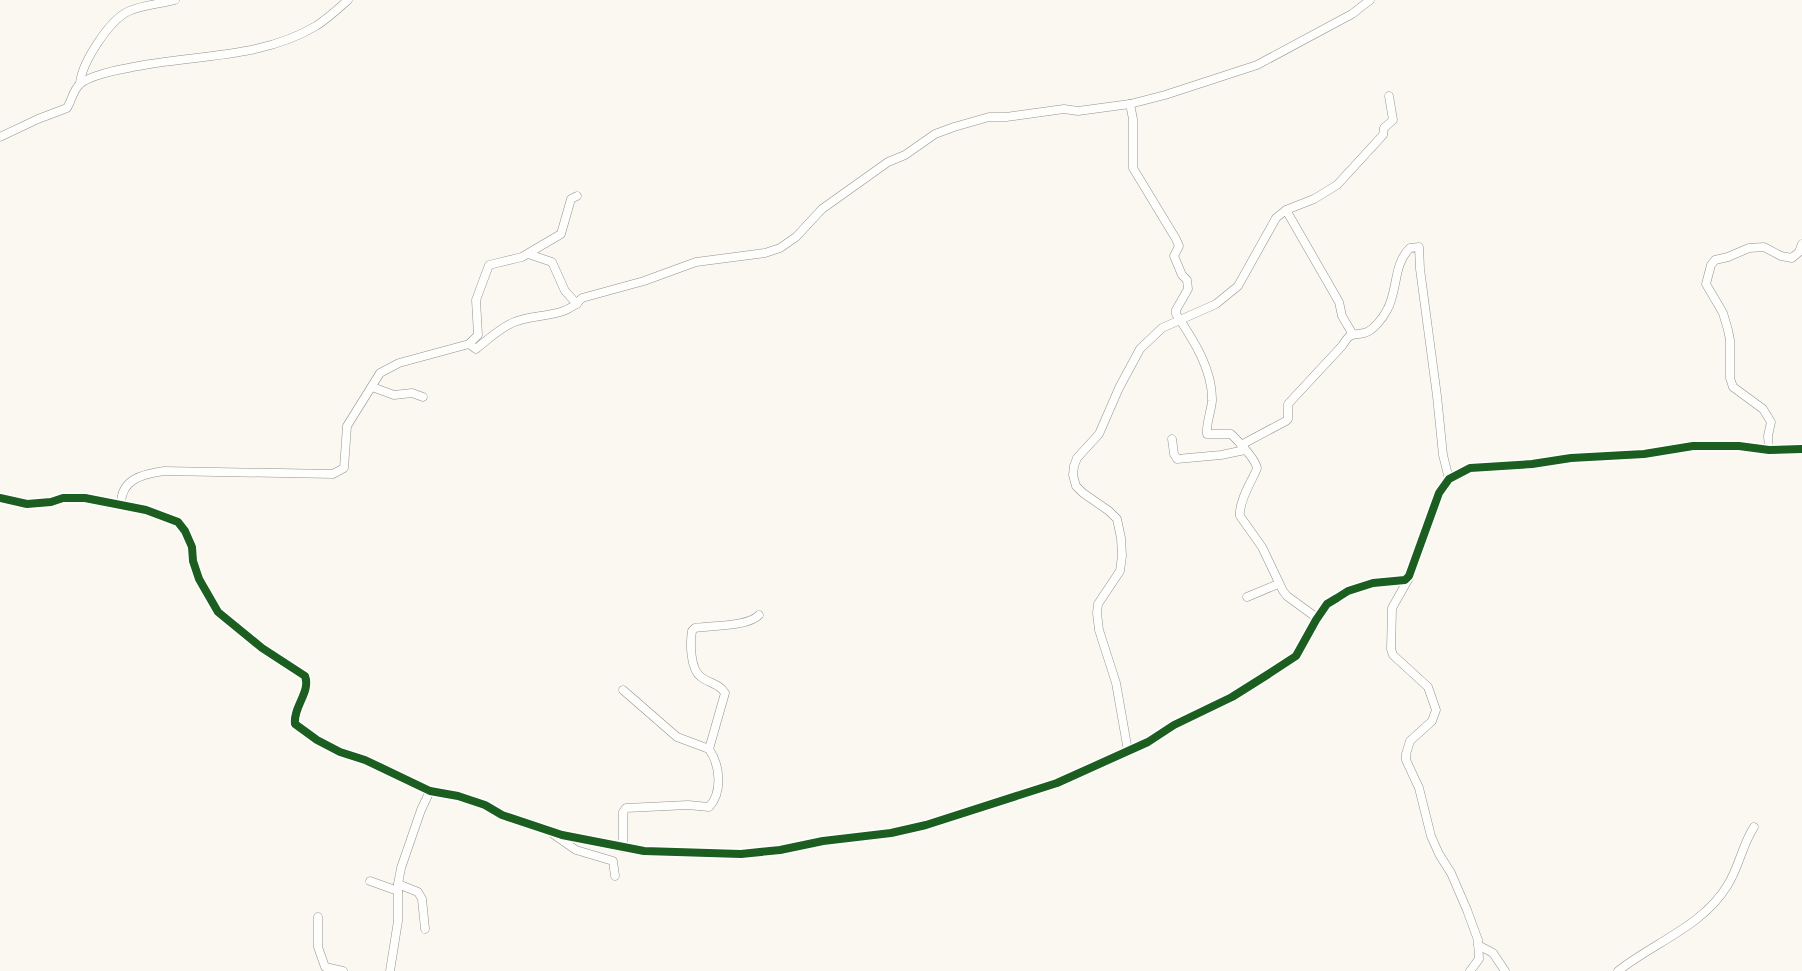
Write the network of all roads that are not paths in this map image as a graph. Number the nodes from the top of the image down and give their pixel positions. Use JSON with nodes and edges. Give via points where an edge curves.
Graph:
{"nodes":[{"id":1,"x":175,"y":0,"type":"edge"},
{"id":2,"x":348,"y":0,"type":"edge"},
{"id":3,"x":1370,"y":0,"type":"edge"},
{"id":4,"x":80,"y":84,"type":"junction"},
{"id":5,"x":1389,"y":96,"type":"dead end"},
{"id":6,"x":1130,"y":104,"type":"junction"},
{"id":7,"x":0,"y":137,"type":"edge"},
{"id":8,"x":577,"y":196,"type":"dead end"},
{"id":9,"x":1286,"y":210,"type":"junction"},
{"id":10,"x":1802,"y":244,"type":"edge"},
{"id":11,"x":528,"y":254,"type":"junction"},
{"id":12,"x":577,"y":304,"type":"junction"},
{"id":13,"x":1179,"y":320,"type":"junction"},
{"id":14,"x":1352,"y":333,"type":"junction"},
{"id":15,"x":469,"y":344,"type":"junction"},
{"id":16,"x":372,"y":387,"type":"junction"},
{"id":17,"x":423,"y":397,"type":"dead end"},
{"id":18,"x":1172,"y":439,"type":"dead end"},
{"id":19,"x":1243,"y":447,"type":"junction"},
{"id":20,"x":1802,"y":449,"type":"edge"},
{"id":21,"x":1768,"y":450,"type":"junction"},
{"id":22,"x":1449,"y":478,"type":"junction"},
{"id":23,"x":0,"y":498,"type":"edge"},
{"id":24,"x":121,"y":504,"type":"junction"},
{"id":25,"x":1410,"y":576,"type":"junction"},
{"id":26,"x":1278,"y":584,"type":"junction"},
{"id":27,"x":1247,"y":597,"type":"dead end"},
{"id":28,"x":759,"y":615,"type":"dead end"},
{"id":29,"x":1317,"y":618,"type":"junction"},
{"id":30,"x":623,"y":690,"type":"dead end"},
{"id":31,"x":709,"y":749,"type":"junction"},
{"id":32,"x":1128,"y":751,"type":"junction"},
{"id":33,"x":430,"y":791,"type":"junction"},
{"id":34,"x":1754,"y":827,"type":"dead end"},
{"id":35,"x":550,"y":830,"type":"junction"},
{"id":36,"x":623,"y":848,"type":"junction"},
{"id":37,"x":615,"y":876,"type":"dead end"},
{"id":38,"x":370,"y":881,"type":"dead end"},
{"id":39,"x":398,"y":887,"type":"junction"},
{"id":40,"x":318,"y":917,"type":"dead end"},
{"id":41,"x":425,"y":929,"type":"dead end"},
{"id":42,"x":1478,"y":945,"type":"junction"},
{"id":43,"x":343,"y":971,"type":"edge"},
{"id":44,"x":390,"y":971,"type":"edge"},
{"id":45,"x":1470,"y":971,"type":"edge"},
{"id":46,"x":1505,"y":971,"type":"edge"},
{"id":47,"x":1618,"y":971,"type":"edge"}],
"edges":[{"from":1,"to":4,"type":"street","via":[[121,16],[93,50],[80,75]]},
{"from":2,"to":4,"type":"street","via":[[317,26],[280,42],[231,54],[140,65]]},
{"from":3,"to":6,"type":"street","via":[[1352,14],[1257,65]]},
{"from":4,"to":7,"type":"street","via":[[67,108]]},
{"from":5,"to":9,"type":"street","via":[[1393,120],[1384,128],[1383,135],[1337,185]]},
{"from":6,"to":12,"type":"street","via":[[989,117],[961,124],[935,134],[888,162],[822,209],[780,248],[696,262],[582,297]]},
{"from":6,"to":13,"type":"street","via":[[1133,168],[1176,239],[1179,246],[1174,256],[1187,280],[1188,289],[1176,310]]},
{"from":8,"to":11,"type":"street","via":[[571,199],[561,234]]},
{"from":9,"to":13,"type":"street","via":[[1276,218],[1238,286],[1216,304]]},
{"from":9,"to":14,"type":"street","via":[[1340,302],[1342,316]]},
{"from":10,"to":21,"type":"street","via":[[1792,258],[1760,246],[1715,260],[1706,284],[1728,330],[1733,387],[1763,409],[1771,422]]},
{"from":11,"to":12,"type":"street","via":[[552,262],[565,291]]},
{"from":11,"to":15,"type":"street","via":[[487,267],[476,300],[478,334]]},
{"from":12,"to":15,"type":"street","via":[[513,322],[476,348]]},
{"from":13,"to":19,"type":"street","via":[[1201,357],[1212,387],[1207,434],[1231,434]]},
{"from":13,"to":32,"type":"street","via":[[1162,328],[1140,349],[1099,434],[1074,466],[1076,486],[1117,519],[1121,538],[1120,570],[1098,604],[1097,614],[1116,683]]},
{"from":14,"to":19,"type":"street","via":[[1288,404],[1288,419]]},
{"from":14,"to":22,"type":"street","via":[[1366,333],[1380,320],[1389,307],[1403,257],[1410,248],[1419,247]]},
{"from":15,"to":16,"type":"street","via":[[399,363],[380,373]]},
{"from":16,"to":17,"type":"street","via":[[394,395],[412,393]]},
{"from":16,"to":24,"type":"street","via":[[346,426],[346,459],[339,472],[141,474],[123,490]]},
{"from":18,"to":19,"type":"street","via":[[1177,459],[1221,455]]},
{"from":19,"to":26,"type":"street","via":[[1257,470],[1243,496],[1240,516],[1262,547]]},
{"from":20,"to":21,"type":"street"},
{"from":21,"to":22,"type":"street","via":[[1694,446],[1644,454],[1480,466]]},
{"from":22,"to":25,"type":"street","via":[[1439,493]]},
{"from":23,"to":24,"type":"street","via":[[27,504],[85,498]]},
{"from":24,"to":33,"type":"street","via":[[178,522],[192,547],[199,579],[218,612],[305,676],[307,682],[294,720],[298,728],[340,752]]},
{"from":25,"to":29,"type":"street","via":[[1348,591],[1327,604]]},
{"from":25,"to":42,"type":"street","via":[[1392,608],[1391,650],[1428,687],[1436,710],[1432,722],[1410,741],[1406,760],[1419,788],[1431,836],[1467,910]]},
{"from":26,"to":27,"type":"street"},
{"from":26,"to":29,"type":"street","via":[[1287,596]]},
{"from":28,"to":31,"type":"street","via":[[745,622],[692,631],[695,671],[725,693]]},
{"from":29,"to":32,"type":"street","via":[[1296,656],[1232,697]]},
{"from":30,"to":31,"type":"street","via":[[677,737]]},
{"from":31,"to":36,"type":"street","via":[[719,775],[711,806],[626,808]]},
{"from":32,"to":36,"type":"street","via":[[1041,789],[902,831],[741,854]]},
{"from":33,"to":35,"type":"street","via":[[458,796]]},
{"from":33,"to":39,"type":"street","via":[[410,837]]},
{"from":34,"to":47,"type":"street","via":[[1728,885],[1707,911]]},
{"from":35,"to":36,"type":"street"},
{"from":35,"to":37,"type":"street","via":[[576,850],[612,860]]},
{"from":38,"to":39,"type":"street"},
{"from":39,"to":41,"type":"street","via":[[420,894]]},
{"from":39,"to":44,"type":"street"},
{"from":40,"to":43,"type":"street","via":[[318,947],[325,967]]},
{"from":42,"to":45,"type":"street","via":[[1479,960]]},
{"from":42,"to":46,"type":"street","via":[[1493,953]]}]}
